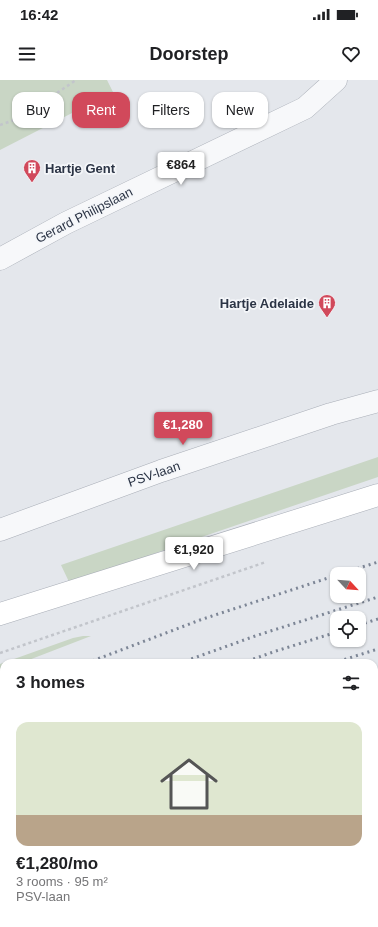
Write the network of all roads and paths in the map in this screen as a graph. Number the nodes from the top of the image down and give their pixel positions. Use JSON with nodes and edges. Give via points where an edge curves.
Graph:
{"nodes":[{"id":1,"x":76,"y":80,"type":"edge"},
{"id":2,"x":336,"y":80,"type":"edge"},
{"id":3,"x":0,"y":125,"type":"edge"},
{"id":4,"x":0,"y":259,"type":"edge"},
{"id":5,"x":378,"y":401,"type":"edge"},
{"id":6,"x":378,"y":495,"type":"edge"},
{"id":7,"x":0,"y":530,"type":"edge"},
{"id":8,"x":268,"y":562,"type":"dead end"},
{"id":9,"x":0,"y":614,"type":"edge"},
{"id":10,"x":0,"y":653,"type":"edge"}],
"edges":[{"from":1,"to":3,"type":"path","via":[[20,118]]},
{"from":2,"to":4,"type":"street","name":"Gerard Philipslaan","via":[[305,108],[66,223]]},
{"from":5,"to":7,"type":"street","name":"PSV-laan","via":[[161,471]]},
{"from":6,"to":9,"type":"main road"},
{"from":8,"to":10,"type":"path"}]}
